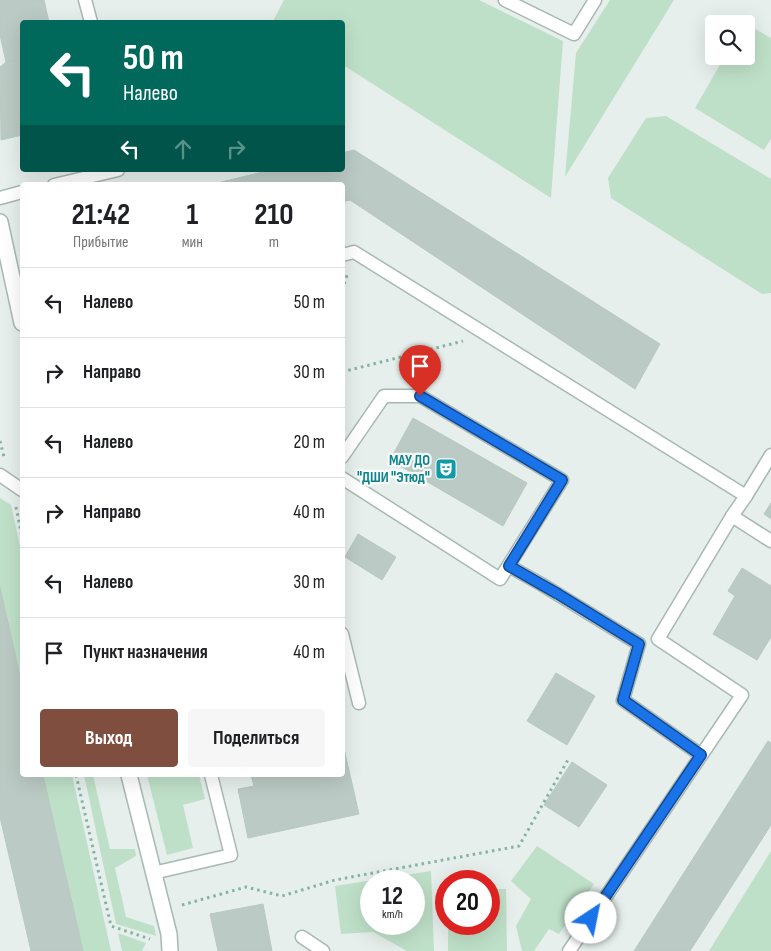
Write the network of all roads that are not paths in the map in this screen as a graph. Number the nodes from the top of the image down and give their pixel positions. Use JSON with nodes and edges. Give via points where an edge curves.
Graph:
{"nodes":[{"id":1,"x":85,"y":0,"type":"edge"},
{"id":2,"x":505,"y":0,"type":"edge"},
{"id":3,"x":595,"y":0,"type":"edge"},
{"id":4,"x":90,"y":20,"type":"edge"},
{"id":5,"x":109,"y":172,"type":"edge"},
{"id":6,"x":67,"y":182,"type":"edge"},
{"id":7,"x":20,"y":193,"type":"edge"},
{"id":8,"x":0,"y":198,"type":"edge"},
{"id":9,"x":0,"y":222,"type":"edge"},
{"id":10,"x":345,"y":254,"type":"edge"},
{"id":11,"x":20,"y":314,"type":"edge"},
{"id":12,"x":345,"y":453,"type":"edge"},
{"id":13,"x":771,"y":455,"type":"edge"},
{"id":14,"x":0,"y":475,"type":"edge"},
{"id":15,"x":345,"y":480,"type":"edge"},
{"id":16,"x":20,"y":489,"type":"edge"},
{"id":17,"x":746,"y":496,"type":"junction"},
{"id":18,"x":732,"y":516,"type":"junction"},
{"id":19,"x":771,"y":541,"type":"edge"},
{"id":20,"x":509,"y":566,"type":"junction"},
{"id":21,"x":345,"y":646,"type":"edge"},
{"id":22,"x":359,"y":703,"type":"dead end"},
{"id":23,"x":701,"y":755,"type":"junction"},
{"id":24,"x":129,"y":777,"type":"edge"},
{"id":25,"x":212,"y":777,"type":"edge"},
{"id":26,"x":153,"y":873,"type":"junction"},
{"id":27,"x":302,"y":937,"type":"dead end"},
{"id":28,"x":170,"y":951,"type":"edge"},
{"id":29,"x":323,"y":951,"type":"edge"},
{"id":30,"x":569,"y":951,"type":"edge"}],
"edges":[{"from":1,"to":4,"type":"lane"},
{"from":2,"to":3,"type":"lane","via":[[574,34]]},
{"from":5,"to":6,"type":"lane"},
{"from":7,"to":8,"type":"lane"},
{"from":9,"to":11,"type":"street"},
{"from":10,"to":17,"type":"lane","via":[[354,252]]},
{"from":12,"to":20,"type":"lane","via":[[384,396],[420,396],[562,480]]},
{"from":13,"to":17,"type":"lane"},
{"from":14,"to":16,"type":"lane"},
{"from":15,"to":20,"type":"lane","via":[[500,579]]},
{"from":17,"to":18,"type":"lane"},
{"from":18,"to":19,"type":"lane"},
{"from":18,"to":23,"type":"lane","via":[[658,639],[742,694]]},
{"from":20,"to":23,"type":"lane","via":[[639,644],[623,700]]},
{"from":21,"to":22,"type":"lane"},
{"from":23,"to":30,"type":"lane"},
{"from":24,"to":26,"type":"street"},
{"from":25,"to":26,"type":"lane","via":[[231,855]]},
{"from":26,"to":28,"type":"street","via":[[169,934]]},
{"from":27,"to":29,"type":"lane"}]}
